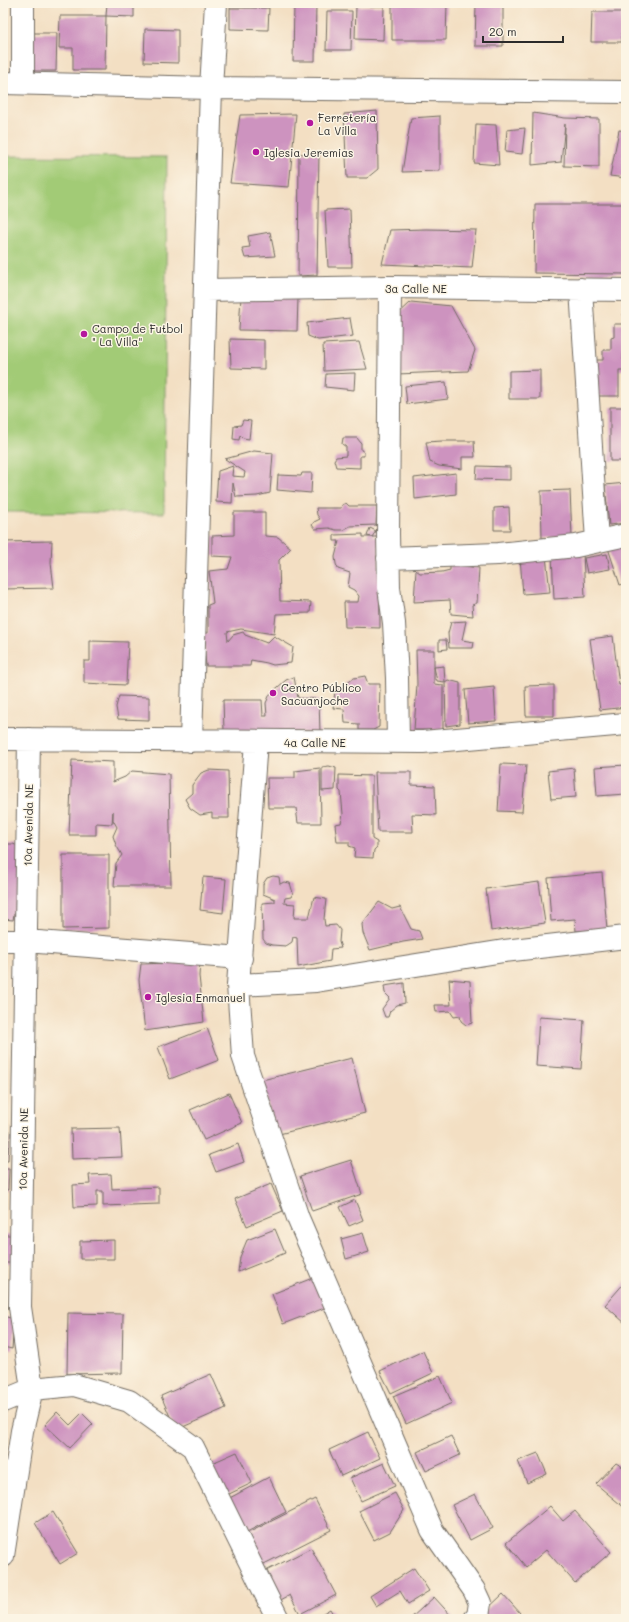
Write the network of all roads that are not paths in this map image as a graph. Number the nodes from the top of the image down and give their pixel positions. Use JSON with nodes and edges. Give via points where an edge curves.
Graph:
{"nodes":[{"id":1,"x":23,"y":3,"type":"edge"},
{"id":2,"x":216,"y":3,"type":"edge"},
{"id":3,"x":13,"y":83,"type":"edge"},
{"id":4,"x":211,"y":88,"type":"junction"},
{"id":5,"x":626,"y":92,"type":"edge"},
{"id":6,"x":390,"y":287,"type":"junction"},
{"id":7,"x":205,"y":290,"type":"junction"},
{"id":8,"x":581,"y":290,"type":"junction"},
{"id":9,"x":626,"y":290,"type":"edge"},
{"id":10,"x":626,"y":535,"type":"edge"},
{"id":11,"x":597,"y":541,"type":"junction"},
{"id":12,"x":388,"y":558,"type":"junction"},
{"id":13,"x":626,"y":724,"type":"edge"},
{"id":14,"x":3,"y":739,"type":"edge"},
{"id":15,"x":29,"y":739,"type":"junction"},
{"id":16,"x":191,"y":740,"type":"junction"},
{"id":17,"x":256,"y":742,"type":"junction"},
{"id":18,"x":398,"y":742,"type":"junction"},
{"id":19,"x":626,"y":937,"type":"edge"},
{"id":20,"x":3,"y":941,"type":"edge"},
{"id":21,"x":26,"y":941,"type":"junction"},
{"id":22,"x":241,"y":958,"type":"junction"},
{"id":23,"x":238,"y":985,"type":"junction"},
{"id":24,"x":32,"y":1389,"type":"junction"},
{"id":25,"x":3,"y":1401,"type":"edge"},
{"id":26,"x":3,"y":1556,"type":"edge"},
{"id":27,"x":278,"y":1619,"type":"edge"},
{"id":28,"x":475,"y":1619,"type":"edge"}],
"edges":[{"from":1,"to":3,"type":"street"},
{"from":2,"to":4,"type":"street"},
{"from":3,"to":4,"type":"street"},
{"from":4,"to":5,"type":"street"},
{"from":4,"to":7,"type":"street"},
{"from":6,"to":7,"type":"street","name":"3a Calle NE"},
{"from":6,"to":8,"type":"street","name":"3a Calle NE"},
{"from":6,"to":12,"type":"street"},
{"from":7,"to":16,"type":"street"},
{"from":8,"to":9,"type":"street","name":"3a Calle NE"},
{"from":8,"to":11,"type":"street"},
{"from":10,"to":11,"type":"street"},
{"from":11,"to":12,"type":"street","via":[[576,546],[498,554]]},
{"from":12,"to":18,"type":"street","via":[[394,623]]},
{"from":13,"to":18,"type":"street","name":"4a Calle NE"},
{"from":14,"to":15,"type":"street","name":"4a Calle NE"},
{"from":15,"to":16,"type":"street","name":"4a Calle NE"},
{"from":15,"to":21,"type":"street","name":"10a Avenida NE"},
{"from":16,"to":17,"type":"street","name":"4a Calle NE"},
{"from":17,"to":18,"type":"street","name":"4a Calle NE"},
{"from":17,"to":22,"type":"street"},
{"from":19,"to":23,"type":"street","via":[[504,951],[316,981]]},
{"from":20,"to":21,"type":"street"},
{"from":21,"to":22,"type":"street"},
{"from":21,"to":24,"type":"street","name":"10a Avenida NE","via":[[20,1307]]},
{"from":22,"to":23,"type":"street"},
{"from":23,"to":28,"type":"street","via":[[243,1056],[298,1218],[432,1530],[474,1590],[480,1603]]},
{"from":24,"to":25,"type":"street"},
{"from":24,"to":26,"type":"street","name":"10a Avenida NE","via":[[22,1430]]},
{"from":24,"to":27,"type":"street","via":[[74,1385],[129,1401],[193,1447]]}]}
